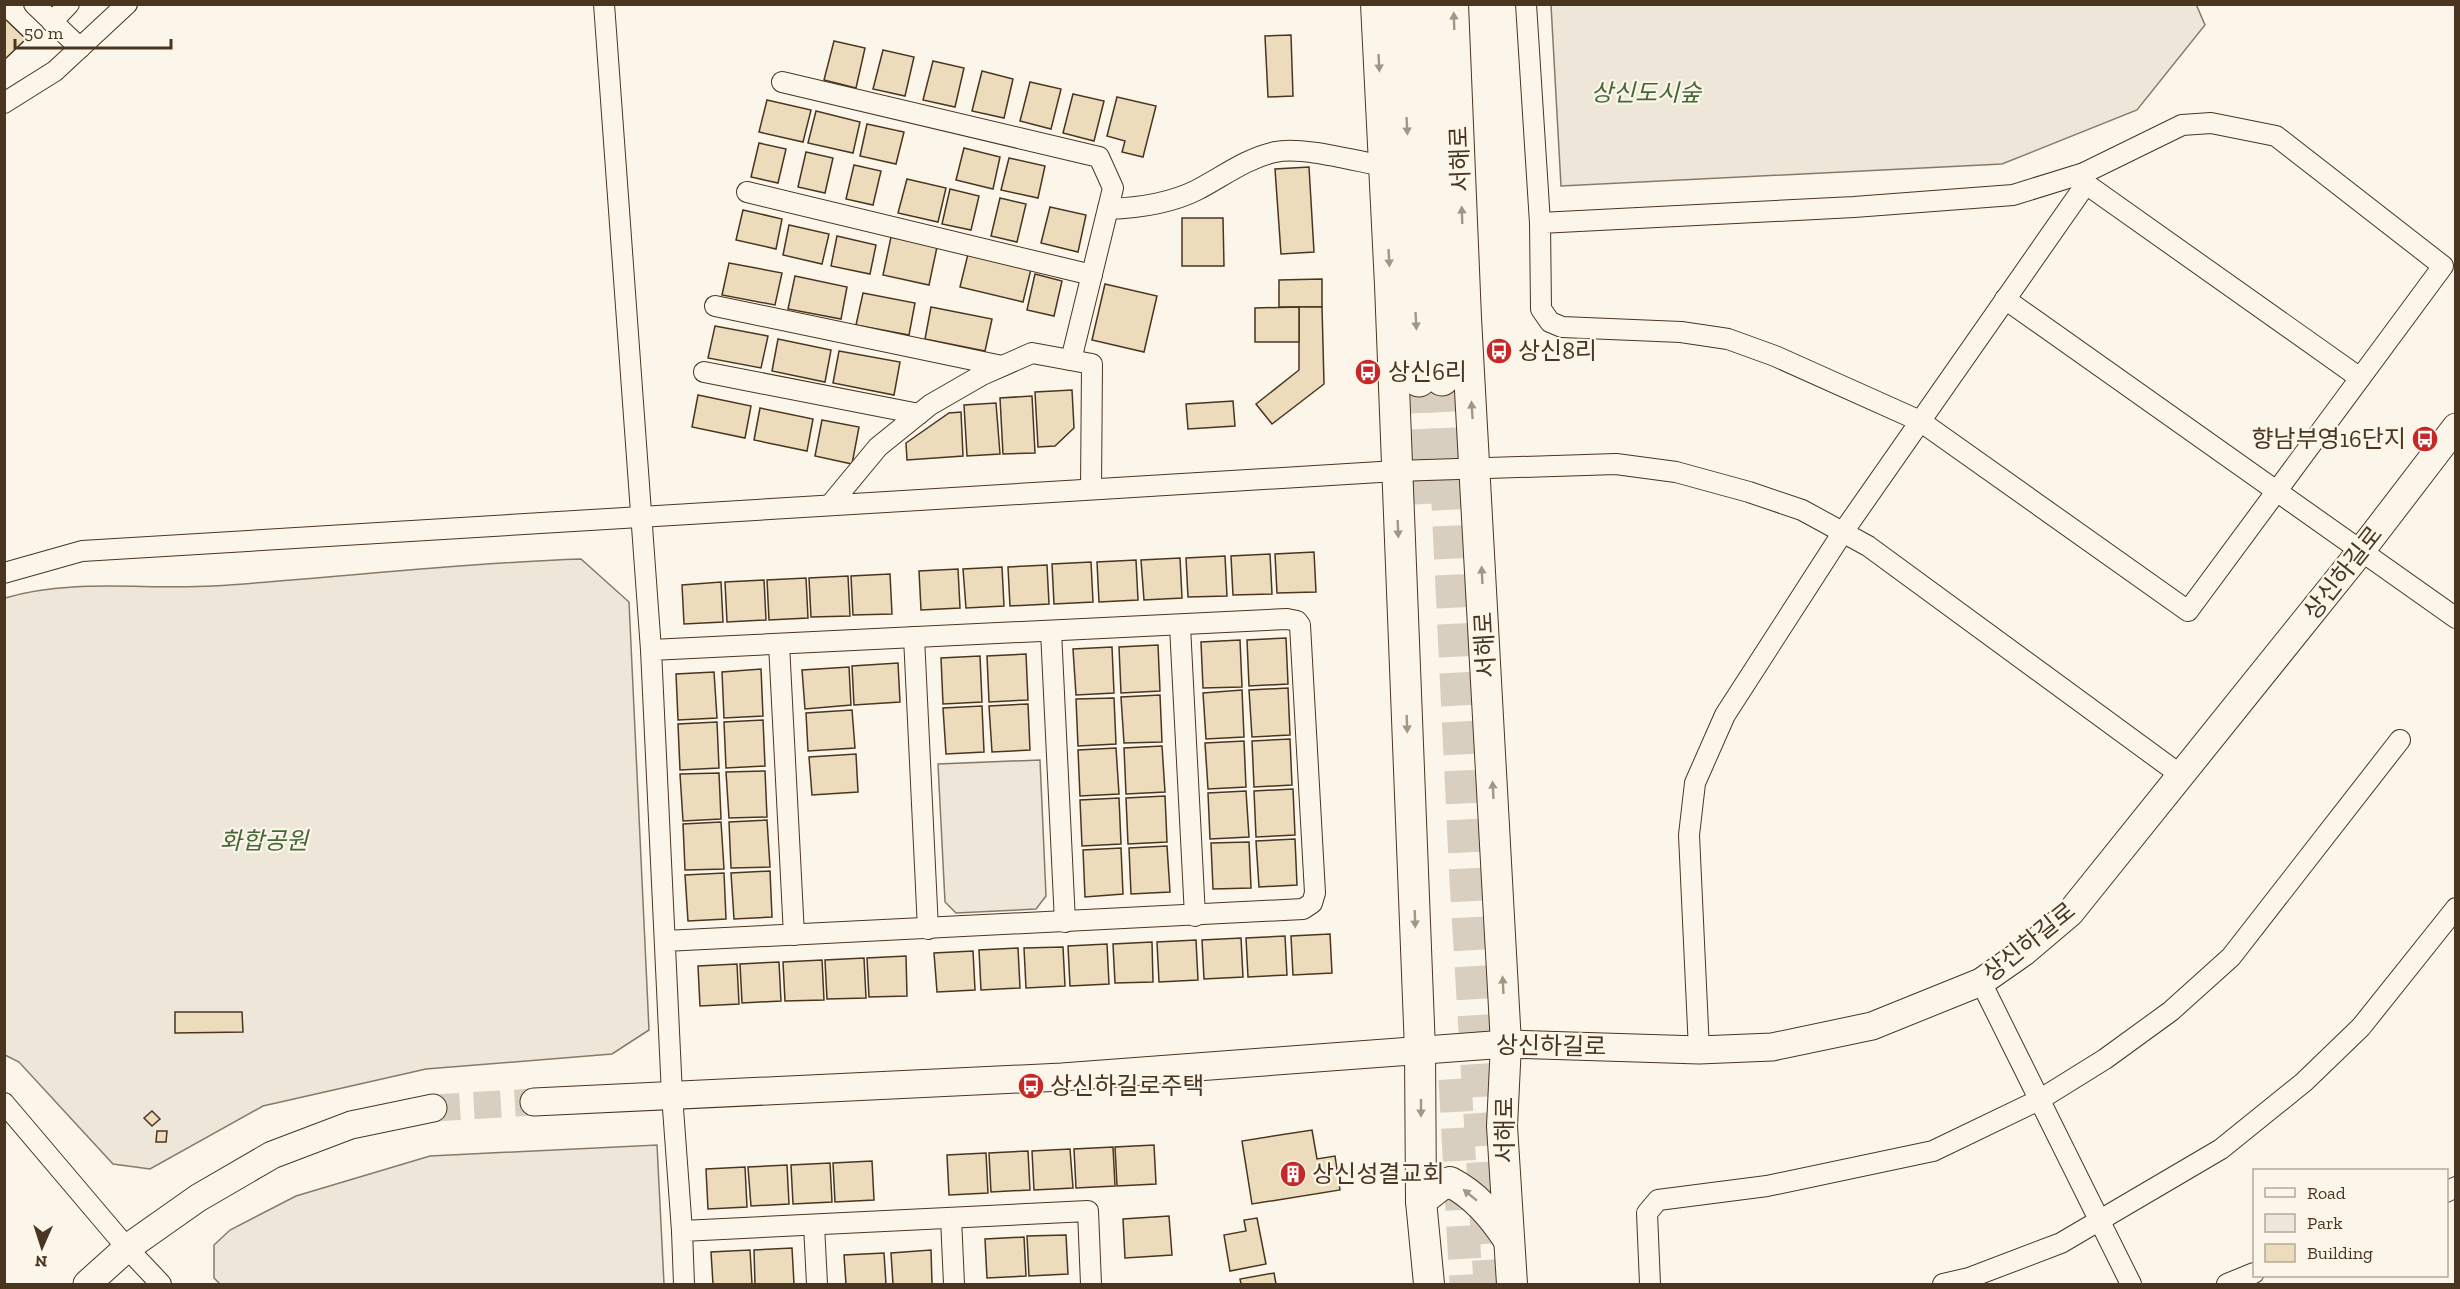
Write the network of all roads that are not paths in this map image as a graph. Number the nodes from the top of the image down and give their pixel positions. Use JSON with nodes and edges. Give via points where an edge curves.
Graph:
{"nodes":[{"id":1,"x":34,"y":4,"type":"edge"},
{"id":2,"x":69,"y":4,"type":"edge"},
{"id":3,"x":127,"y":4,"type":"edge"},
{"id":4,"x":604,"y":4,"type":"edge"},
{"id":5,"x":1376,"y":4,"type":"edge"},
{"id":6,"x":1402,"y":4,"type":"edge"},
{"id":7,"x":1430,"y":4,"type":"edge"},
{"id":8,"x":1453,"y":4,"type":"edge"},
{"id":9,"x":1526,"y":4,"type":"edge"},
{"id":10,"x":52,"y":22,"type":"junction"},
{"id":11,"x":80,"y":48,"type":"junction"},
{"id":12,"x":782,"y":82,"type":"dead end"},
{"id":13,"x":4,"y":103,"type":"edge"},
{"id":14,"x":1384,"y":166,"type":"junction"},
{"id":15,"x":2085,"y":178,"type":"junction"},
{"id":16,"x":747,"y":192,"type":"dead end"},
{"id":17,"x":1108,"y":209,"type":"junction"},
{"id":18,"x":1540,"y":223,"type":"junction"},
{"id":19,"x":1092,"y":275,"type":"junction"},
{"id":20,"x":2005,"y":299,"type":"junction"},
{"id":21,"x":715,"y":306,"type":"dead end"},
{"id":22,"x":1071,"y":360,"type":"junction"},
{"id":23,"x":1002,"y":366,"type":"junction"},
{"id":24,"x":704,"y":372,"type":"dead end"},
{"id":25,"x":1431,"y":375,"type":"junction"},
{"id":26,"x":2360,"y":378,"type":"junction"},
{"id":27,"x":919,"y":414,"type":"junction"},
{"id":28,"x":1920,"y":421,"type":"junction"},
{"id":29,"x":2456,"y":427,"type":"edge"},
{"id":30,"x":1476,"y":468,"type":"junction"},
{"id":31,"x":1396,"y":471,"type":"junction"},
{"id":32,"x":1091,"y":489,"type":"junction"},
{"id":33,"x":2277,"y":491,"type":"junction"},
{"id":34,"x":831,"y":505,"type":"junction"},
{"id":35,"x":643,"y":516,"type":"junction"},
{"id":36,"x":1843,"y":532,"type":"junction"},
{"id":37,"x":2361,"y":551,"type":"junction"},
{"id":38,"x":4,"y":573,"type":"edge"},
{"id":39,"x":2456,"y":618,"type":"edge"},
{"id":40,"x":1180,"y":626,"type":"junction"},
{"id":41,"x":1051,"y":631,"type":"junction"},
{"id":42,"x":914,"y":637,"type":"junction"},
{"id":43,"x":779,"y":644,"type":"junction"},
{"id":44,"x":651,"y":650,"type":"junction"},
{"id":45,"x":2400,"y":740,"type":"dead end"},
{"id":46,"x":2182,"y":776,"type":"junction"},
{"id":47,"x":2456,"y":908,"type":"edge"},
{"id":48,"x":1195,"y":916,"type":"junction"},
{"id":49,"x":1065,"y":922,"type":"junction"},
{"id":50,"x":928,"y":929,"type":"junction"},
{"id":51,"x":794,"y":935,"type":"junction"},
{"id":52,"x":665,"y":941,"type":"junction"},
{"id":53,"x":1981,"y":982,"type":"junction"},
{"id":54,"x":1506,"y":1044,"type":"junction"},
{"id":55,"x":1420,"y":1050,"type":"junction"},
{"id":56,"x":1699,"y":1050,"type":"junction"},
{"id":57,"x":672,"y":1095,"type":"junction"},
{"id":58,"x":2040,"y":1100,"type":"junction"},
{"id":59,"x":534,"y":1102,"type":"tunnel mouth"},
{"id":60,"x":4,"y":1104,"type":"edge"},
{"id":61,"x":433,"y":1108,"type":"tunnel mouth"},
{"id":62,"x":1421,"y":1201,"type":"junction"},
{"id":63,"x":951,"y":1218,"type":"junction"},
{"id":64,"x":2101,"y":1220,"type":"junction"},
{"id":65,"x":814,"y":1225,"type":"junction"},
{"id":66,"x":682,"y":1231,"type":"junction"},
{"id":67,"x":1508,"y":1239,"type":"junction"},
{"id":68,"x":127,"y":1248,"type":"junction"},
{"id":69,"x":2253,"y":1273,"type":"edge"},
{"id":70,"x":87,"y":1284,"type":"edge"},
{"id":71,"x":161,"y":1284,"type":"edge"},
{"id":72,"x":684,"y":1284,"type":"edge"},
{"id":73,"x":817,"y":1284,"type":"edge"},
{"id":74,"x":954,"y":1284,"type":"edge"},
{"id":75,"x":1091,"y":1284,"type":"edge"},
{"id":76,"x":1429,"y":1284,"type":"edge"},
{"id":77,"x":1512,"y":1284,"type":"edge"},
{"id":78,"x":1650,"y":1284,"type":"edge"},
{"id":79,"x":1943,"y":1284,"type":"edge"},
{"id":80,"x":2132,"y":1284,"type":"edge"},
{"id":81,"x":2227,"y":1284,"type":"edge"}],
"edges":[{"from":1,"to":10,"type":"street"},
{"from":2,"to":10,"type":"street"},
{"from":3,"to":11,"type":"street"},
{"from":4,"to":35,"type":"street"},
{"from":5,"to":14,"type":"main road","name":"서해로","one_way":true},
{"from":6,"to":25,"type":"highway","name":"서해로","one_way":true},
{"from":7,"to":25,"type":"highway","name":"서해로"},
{"from":25,"to":8,"type":"main road","name":"서해로","one_way":true},
{"from":9,"to":18,"type":"street"},
{"from":10,"to":11,"type":"street"},
{"from":11,"to":13,"type":"street","via":[[55,71]]},
{"from":12,"to":17,"type":"street","via":[[1099,157],[1113,188]]},
{"from":14,"to":17,"type":"street","via":[[1292,150],[1275,152],[1166,202]]},
{"from":14,"to":25,"type":"main road","name":"서해로","one_way":true},
{"from":15,"to":18,"type":"street","via":[[2013,195]]},
{"from":15,"to":20,"type":"street"},
{"from":15,"to":26,"type":"street"},
{"from":15,"to":26,"type":"street","via":[[2181,125],[2211,123],[2276,136],[2443,266]]},
{"from":16,"to":19,"type":"street"},
{"from":17,"to":19,"type":"street"},
{"from":18,"to":28,"type":"street","via":[[1541,309],[1555,325],[1681,332],[1728,339]]},
{"from":19,"to":22,"type":"street"},
{"from":20,"to":28,"type":"street"},
{"from":20,"to":33,"type":"street"},
{"from":21,"to":23,"type":"street"},
{"from":22,"to":23,"type":"street","via":[[1032,353]]},
{"from":22,"to":32,"type":"street","via":[[1092,364]]},
{"from":23,"to":27,"type":"street"},
{"from":24,"to":27,"type":"street"},
{"from":30,"to":25,"type":"main road","name":"서해로","one_way":true},
{"from":25,"to":31,"type":"main road","name":"서해로"},
{"from":26,"to":33,"type":"street"},
{"from":27,"to":34,"type":"street","via":[[878,447]]},
{"from":28,"to":33,"type":"street","via":[[2188,611]]},
{"from":28,"to":36,"type":"street"},
{"from":29,"to":37,"type":"street","name":"상신하길로"},
{"from":30,"to":31,"type":"street"},
{"from":30,"to":36,"type":"street","via":[[1617,464],[1676,472],[1802,510]]},
{"from":54,"to":30,"type":"main road","name":"서해로","one_way":true},
{"from":31,"to":32,"type":"street"},
{"from":31,"to":55,"type":"main road","name":"서해로","one_way":true},
{"from":32,"to":34,"type":"street"},
{"from":33,"to":37,"type":"street"},
{"from":34,"to":35,"type":"street"},
{"from":35,"to":38,"type":"street","via":[[82,551]]},
{"from":35,"to":44,"type":"street"},
{"from":36,"to":46,"type":"street","via":[[1868,546]]},
{"from":36,"to":56,"type":"street","via":[[1725,715],[1695,783],[1689,835]]},
{"from":37,"to":39,"type":"street"},
{"from":37,"to":46,"type":"street","name":"상신하길로"},
{"from":40,"to":41,"type":"street"},
{"from":40,"to":48,"type":"street"},
{"from":40,"to":48,"type":"street","via":[[1293,619],[1302,632],[1314,898],[1308,907],[1296,911]]},
{"from":41,"to":42,"type":"street"},
{"from":41,"to":49,"type":"street"},
{"from":42,"to":43,"type":"street"},
{"from":42,"to":50,"type":"street"},
{"from":43,"to":44,"type":"street"},
{"from":43,"to":51,"type":"street"},
{"from":44,"to":52,"type":"street"},
{"from":45,"to":58,"type":"street","via":[[2231,957],[2171,1011]]},
{"from":46,"to":53,"type":"street","name":"상신하길로","via":[[2070,913]]},
{"from":47,"to":64,"type":"street","via":[[2361,1028],[2304,1082],[2221,1149]]},
{"from":48,"to":49,"type":"street"},
{"from":49,"to":50,"type":"street"},
{"from":50,"to":51,"type":"street"},
{"from":51,"to":52,"type":"street"},
{"from":52,"to":57,"type":"street"},
{"from":53,"to":56,"type":"street","name":"상신하길로","via":[[1872,1026],[1772,1047]]},
{"from":53,"to":58,"type":"street"},
{"from":54,"to":55,"type":"street","name":"상신하길로"},
{"from":54,"to":56,"type":"street","name":"상신하길로"},
{"from":54,"to":67,"type":"main road","name":"서해로","via":[[1502,1126]]},
{"from":55,"to":57,"type":"street","name":"상신하길로","via":[[1062,1077]]},
{"from":55,"to":62,"type":"main road","name":"서해로","one_way":true},
{"from":57,"to":59,"type":"street","name":"상신하길로"},
{"from":57,"to":66,"type":"street"},
{"from":58,"to":64,"type":"street"},
{"from":58,"to":78,"type":"street","via":[[1933,1151],[1767,1186],[1659,1200],[1647,1212]]},
{"from":60,"to":68,"type":"street"},
{"from":61,"to":68,"type":"street","via":[[351,1125],[272,1155],[198,1198]]},
{"from":67,"to":62,"type":"main road","one_way":true,"via":[[1469,1192],[1449,1182]]},
{"from":62,"to":76,"type":"main road","name":"서해로"},
{"from":63,"to":65,"type":"street"},
{"from":63,"to":74,"type":"street"},
{"from":63,"to":75,"type":"street","via":[[1088,1211]]},
{"from":64,"to":79,"type":"street","via":[[2061,1243]]},
{"from":64,"to":80,"type":"street"},
{"from":65,"to":66,"type":"street"},
{"from":65,"to":73,"type":"street"},
{"from":66,"to":72,"type":"street"},
{"from":67,"to":77,"type":"main road","name":"서해로"},
{"from":68,"to":70,"type":"street"},
{"from":68,"to":71,"type":"street"},
{"from":69,"to":81,"type":"street"}]}
